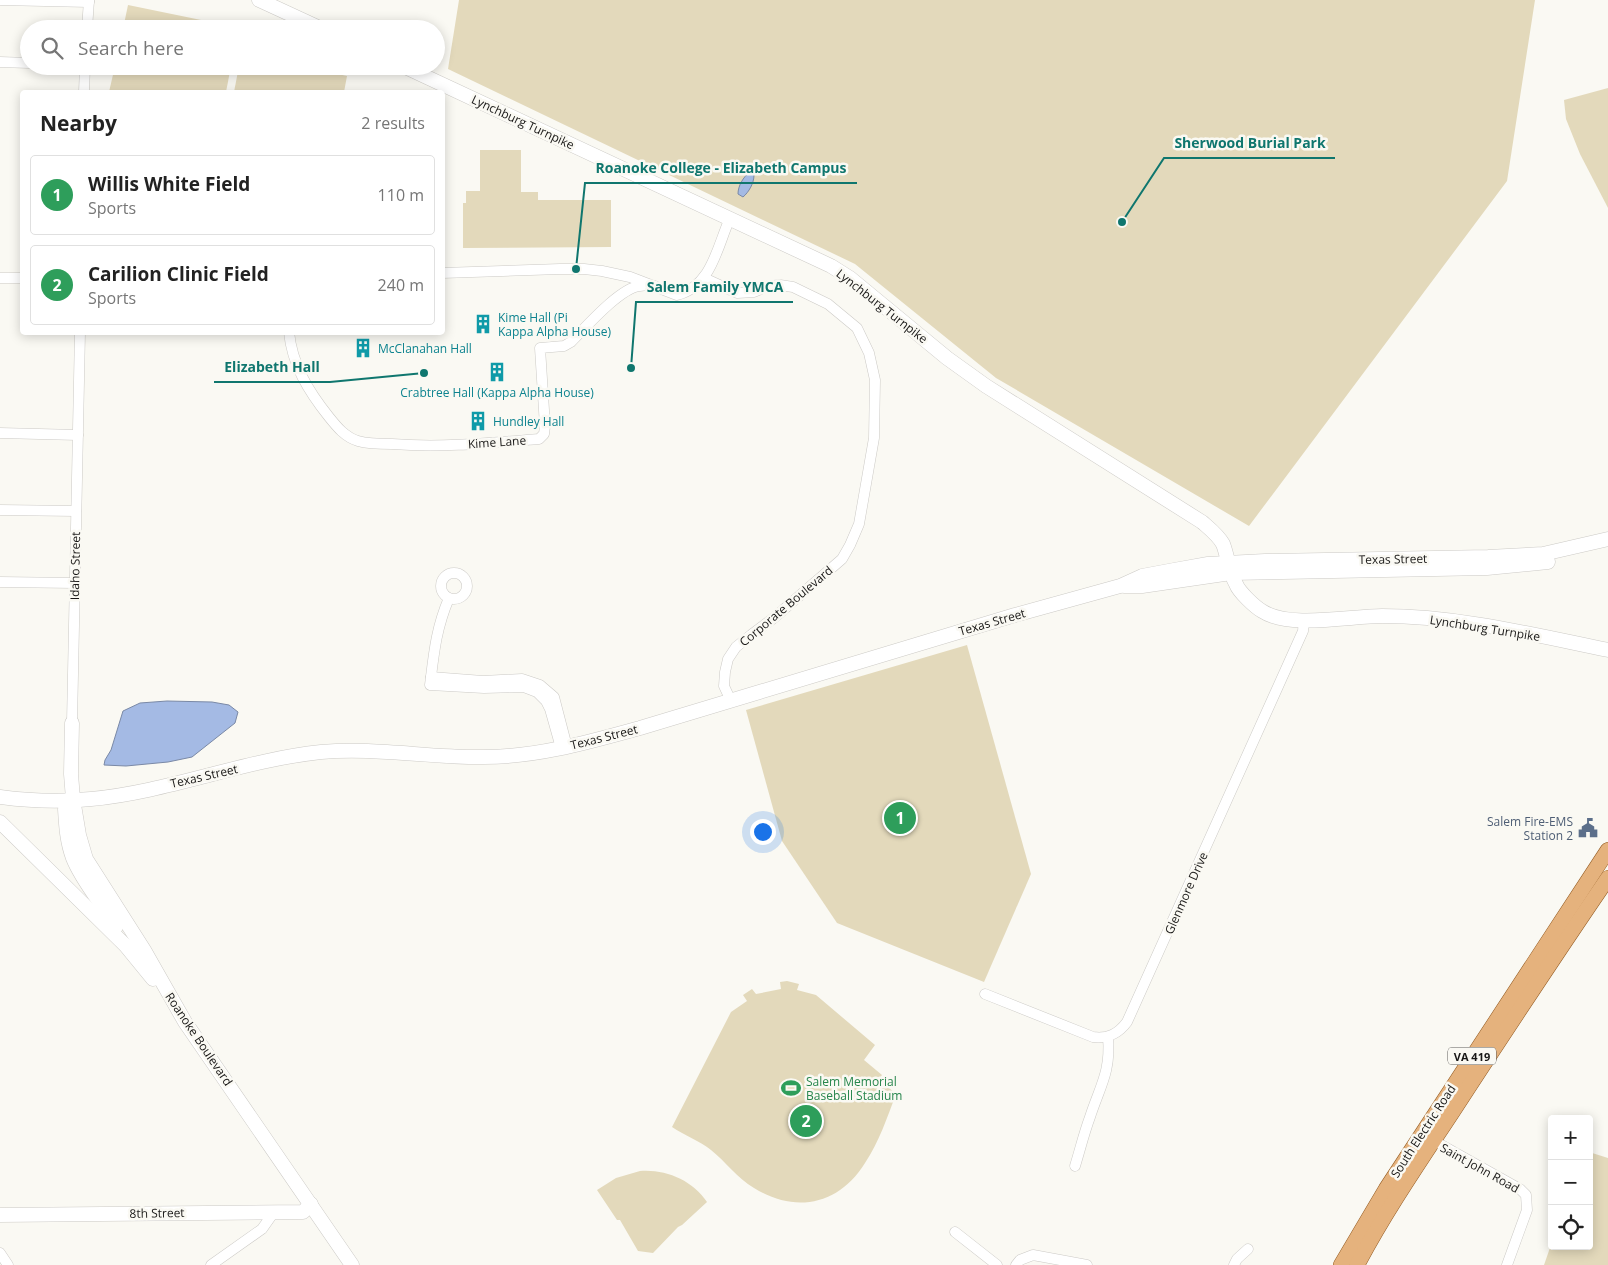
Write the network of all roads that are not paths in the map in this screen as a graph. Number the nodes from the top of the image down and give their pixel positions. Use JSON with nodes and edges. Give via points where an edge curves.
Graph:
{"nodes":[{"id":1,"x":0,"y":0,"type":"edge"},
{"id":2,"x":259,"y":0,"type":"edge"},
{"id":3,"x":89,"y":1,"type":"edge"},
{"id":4,"x":88,"y":20,"type":"edge"},
{"id":5,"x":302,"y":20,"type":"edge"},
{"id":6,"x":0,"y":62,"type":"edge"},
{"id":7,"x":20,"y":63,"type":"edge"},
{"id":8,"x":85,"y":75,"type":"edge"},
{"id":9,"x":422,"y":75,"type":"edge"},
{"id":10,"x":84,"y":90,"type":"edge"},
{"id":11,"x":730,"y":218,"type":"junction"},
{"id":12,"x":445,"y":273,"type":"edge"},
{"id":13,"x":0,"y":278,"type":"edge"},
{"id":14,"x":20,"y":278,"type":"edge"},
{"id":15,"x":704,"y":278,"type":"junction"},
{"id":16,"x":655,"y":286,"type":"junction"},
{"id":17,"x":80,"y":335,"type":"edge"},
{"id":18,"x":290,"y":335,"type":"edge"},
{"id":19,"x":0,"y":433,"type":"edge"},
{"id":20,"x":78,"y":435,"type":"junction"},
{"id":21,"x":0,"y":510,"type":"edge"},
{"id":22,"x":76,"y":511,"type":"junction"},
{"id":23,"x":1608,"y":539,"type":"edge"},
{"id":24,"x":1608,"y":549,"type":"edge"},
{"id":25,"x":1230,"y":568,"type":"junction"},
{"id":26,"x":0,"y":582,"type":"edge"},
{"id":27,"x":75,"y":583,"type":"junction"},
{"id":28,"x":449,"y":598,"type":"dead end"},
{"id":29,"x":1304,"y":620,"type":"junction"},
{"id":30,"x":1608,"y":650,"type":"edge"},
{"id":31,"x":731,"y":702,"type":"junction"},
{"id":32,"x":72,"y":723,"type":"joint"},
{"id":33,"x":564,"y":747,"type":"junction"},
{"id":34,"x":0,"y":797,"type":"edge"},
{"id":35,"x":73,"y":799,"type":"junction"},
{"id":36,"x":0,"y":822,"type":"edge"},
{"id":37,"x":1608,"y":850,"type":"edge"},
{"id":38,"x":1608,"y":878,"type":"edge"},
{"id":39,"x":126,"y":946,"type":"junction"},
{"id":40,"x":985,"y":994,"type":"dead end"},
{"id":41,"x":176,"y":1008,"type":"junction"},
{"id":42,"x":1108,"y":1037,"type":"junction"},
{"id":43,"x":1427,"y":1137,"type":"junction"},
{"id":44,"x":1075,"y":1166,"type":"dead end"},
{"id":45,"x":311,"y":1204,"type":"junction"},
{"id":46,"x":274,"y":1212,"type":"junction"},
{"id":47,"x":0,"y":1215,"type":"edge"},
{"id":48,"x":955,"y":1232,"type":"dead end"},
{"id":49,"x":1248,"y":1249,"type":"dead end"},
{"id":50,"x":0,"y":1253,"type":"edge"},
{"id":51,"x":8,"y":1265,"type":"edge"},
{"id":52,"x":211,"y":1265,"type":"edge"},
{"id":53,"x":352,"y":1265,"type":"edge"},
{"id":54,"x":997,"y":1265,"type":"edge"},
{"id":55,"x":1016,"y":1265,"type":"edge"},
{"id":56,"x":1086,"y":1265,"type":"edge"},
{"id":57,"x":1234,"y":1265,"type":"edge"},
{"id":58,"x":1341,"y":1265,"type":"edge"},
{"id":59,"x":1357,"y":1265,"type":"edge"},
{"id":60,"x":1507,"y":1265,"type":"edge"}],
"edges":[{"from":1,"to":3,"type":"street"},
{"from":2,"to":5,"type":"main road"},
{"from":3,"to":4,"type":"street"},
{"from":6,"to":7,"type":"street"},
{"from":8,"to":10,"type":"street"},
{"from":9,"to":11,"type":"main road","name":"Lynchburg Turnpike"},
{"from":11,"to":15,"type":"street"},
{"from":11,"to":25,"type":"main road","name":"Lynchburg Turnpike","via":[[802,251],[850,278],[986,386],[1202,522],[1219,539]]},
{"from":12,"to":16,"type":"street","name":"Kime Lane","via":[[560,269],[602,271]]},
{"from":13,"to":14,"type":"street"},
{"from":15,"to":16,"type":"street","name":"Kime Lane","via":[[692,290],[677,295]]},
{"from":15,"to":31,"type":"street","name":"Corporate Boulevard","via":[[737,294],[768,286],[793,287],[828,304],[857,328],[869,353],[875,380],[874,438],[860,524],[842,559],[736,647],[725,672],[724,686]]},
{"from":16,"to":18,"type":"street","name":"Kime Lane","via":[[638,286],[625,293],[605,307],[564,346],[540,348],[544,434],[539,439],[436,446],[358,440],[344,434],[334,424],[307,387],[293,355]]},
{"from":17,"to":20,"type":"street","name":"Idaho Street"},
{"from":19,"to":20,"type":"street"},
{"from":20,"to":22,"type":"street","name":"Idaho Street"},
{"from":21,"to":22,"type":"street"},
{"from":22,"to":27,"type":"street","name":"Idaho Street"},
{"from":23,"to":25,"type":"main road","name":"Texas Street","via":[[1543,554],[1488,558],[1265,561]]},
{"from":24,"to":25,"type":"main road","name":"Texas Street","via":[[1516,566]]},
{"from":25,"to":29,"type":"main road","name":"Lynchburg Turnpike","via":[[1241,580],[1247,597],[1262,611],[1270,616]]},
{"from":25,"to":31,"type":"main road","name":"Texas Street","via":[[1191,567],[1142,576],[1120,586]]},
{"from":26,"to":27,"type":"street"},
{"from":27,"to":32,"type":"street","name":"Idaho Street"},
{"from":28,"to":33,"type":"street","via":[[435,641],[431,681],[522,679],[540,685],[554,697]]},
{"from":29,"to":30,"type":"main road","name":"Lynchburg Turnpike","via":[[1383,616],[1440,619]]},
{"from":29,"to":42,"type":"street","name":"Glenmore Drive","via":[[1303,631],[1127,1022]]},
{"from":31,"to":33,"type":"main road","name":"Texas Street"},
{"from":32,"to":35,"type":"main road","name":"Idaho Street"},
{"from":33,"to":35,"type":"main road","name":"Texas Street","via":[[532,754],[484,757],[364,750],[320,752],[120,795]]},
{"from":34,"to":35,"type":"main road"},
{"from":35,"to":39,"type":"main road","via":[[65,809],[66,835],[73,858]]},
{"from":35,"to":41,"type":"main road","name":"Roanoke Boulevard","via":[[86,858]]},
{"from":36,"to":39,"type":"main road"},
{"from":37,"to":43,"type":"main road","name":"South Electric Road","number":"VA 419"},
{"from":38,"to":43,"type":"main road","name":"South Electric Road","number":"VA 419"},
{"from":39,"to":41,"type":"main road"},
{"from":40,"to":42,"type":"street","via":[[1092,1037]]},
{"from":41,"to":45,"type":"main road","name":"Roanoke Boulevard"},
{"from":42,"to":44,"type":"street","via":[[1106,1075]]},
{"from":43,"to":58,"type":"main road","name":"South Electric Road","number":"VA 419","via":[[1386,1188]]},
{"from":43,"to":59,"type":"main road","name":"South Electric Road","number":"VA 419"},
{"from":43,"to":60,"type":"street","name":"Saint John Road","via":[[1526,1195],[1527,1210]]},
{"from":45,"to":46,"type":"main road","name":"8th Street","via":[[302,1212]]},
{"from":45,"to":53,"type":"main road","name":"Roanoke Boulevard"},
{"from":46,"to":47,"type":"main road","name":"8th Street"},
{"from":46,"to":52,"type":"street","via":[[262,1228]]},
{"from":48,"to":54,"type":"street"},
{"from":49,"to":57,"type":"street"},
{"from":50,"to":51,"type":"street"},
{"from":55,"to":56,"type":"street","via":[[1033,1255]]}]}
